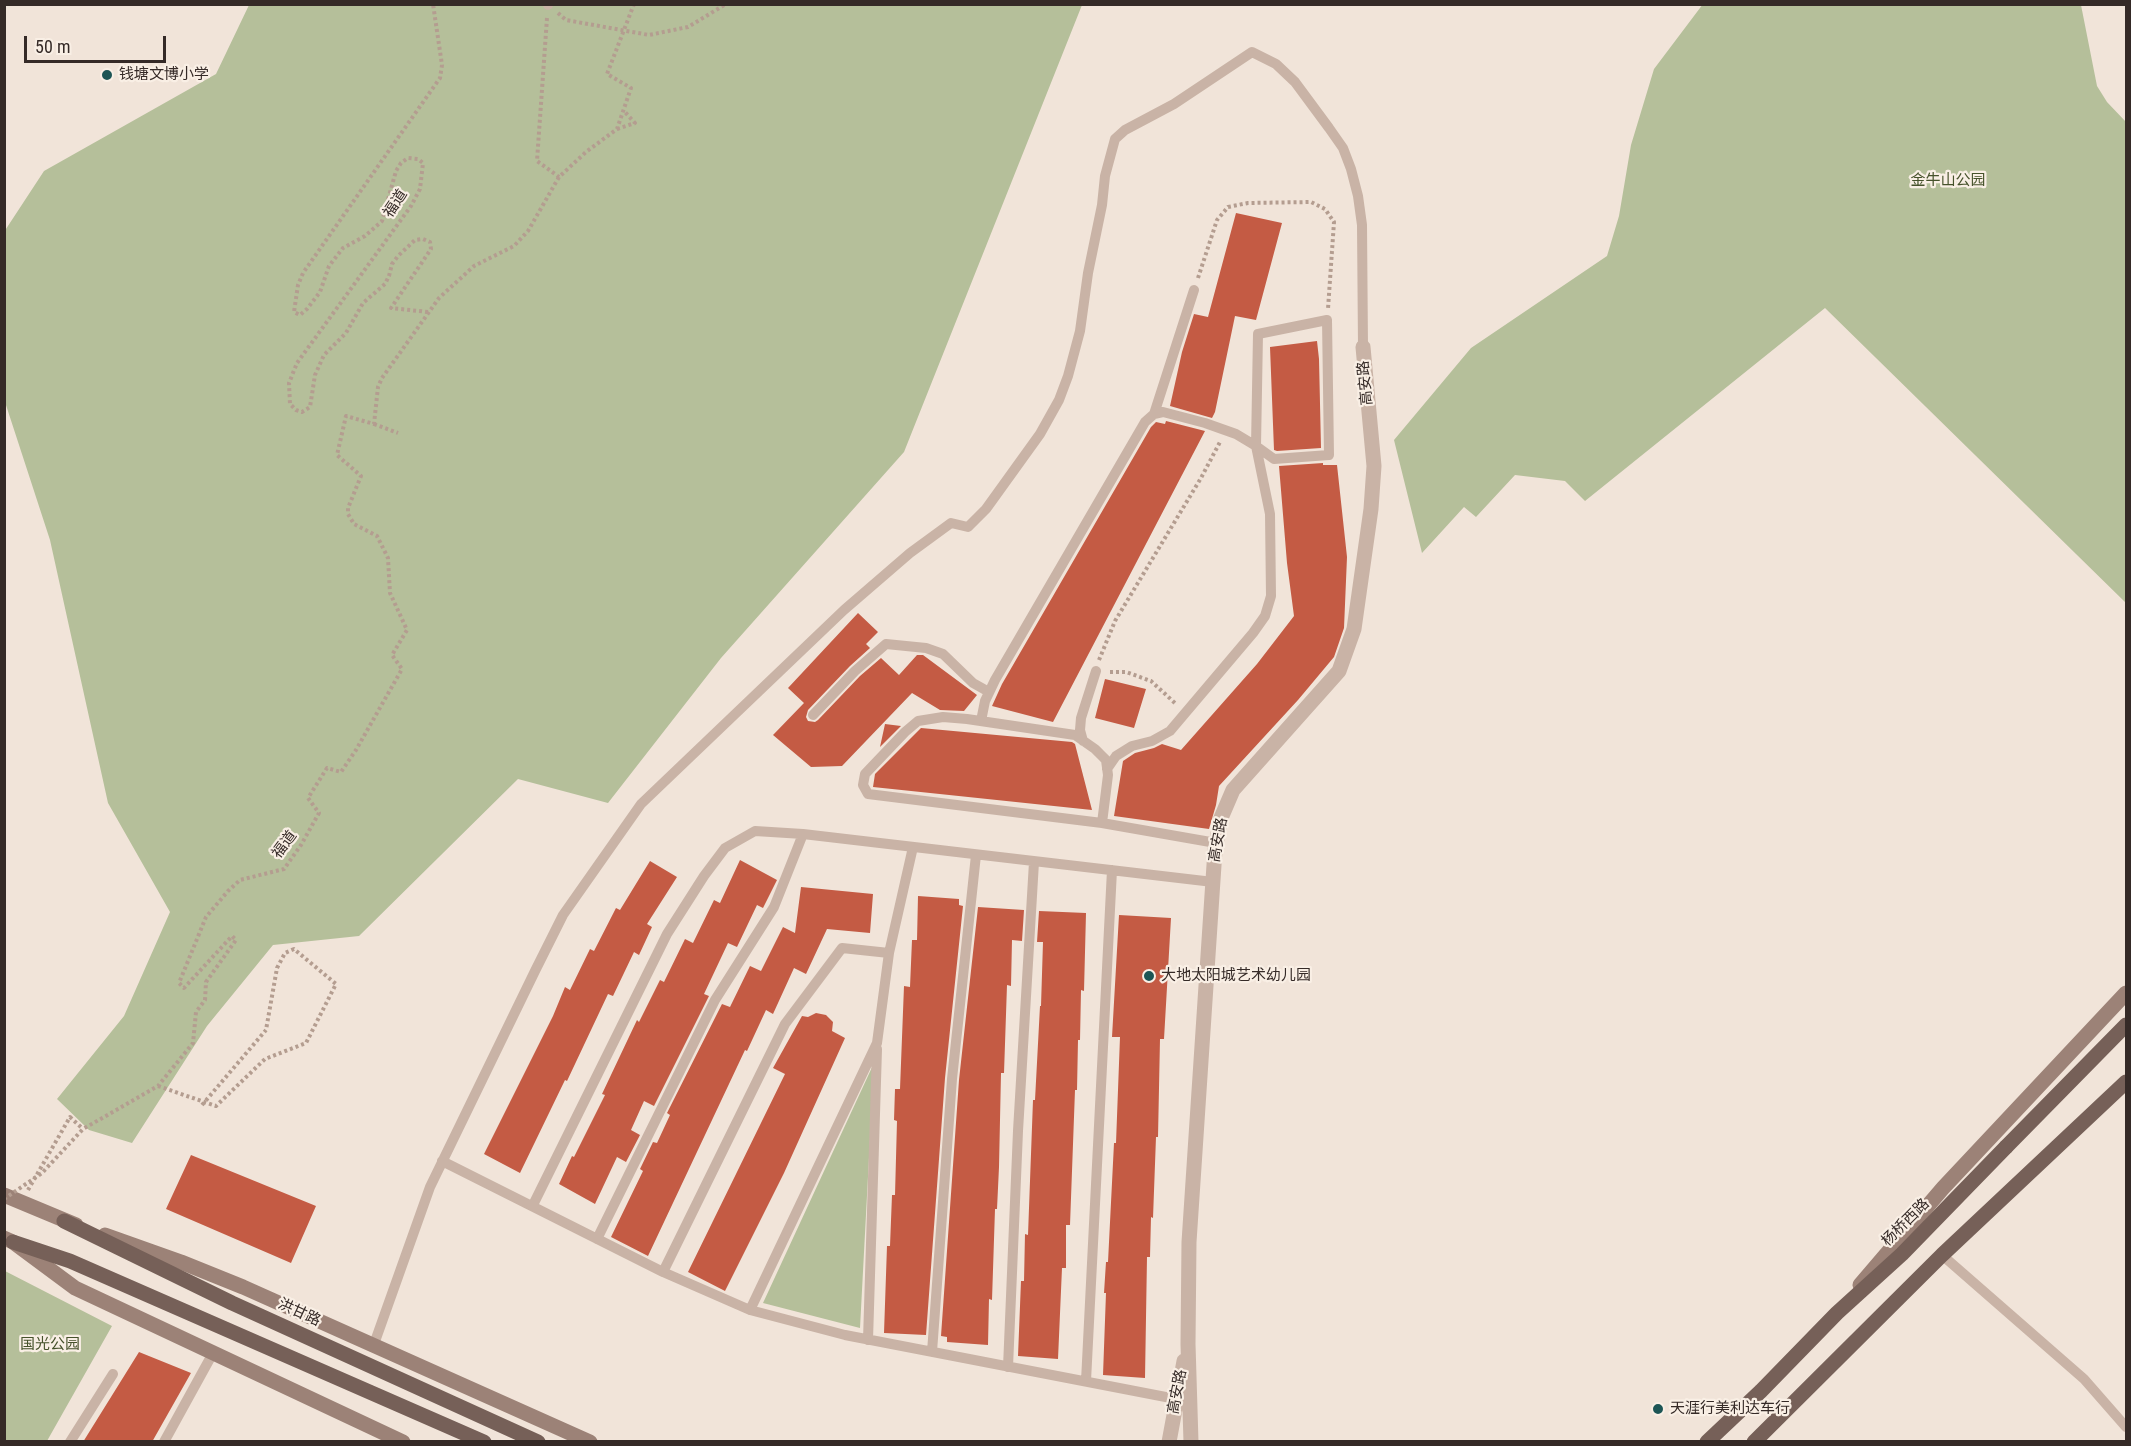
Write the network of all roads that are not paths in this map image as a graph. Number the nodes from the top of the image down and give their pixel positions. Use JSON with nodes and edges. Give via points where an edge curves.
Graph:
{"nodes":[{"id":1,"x":1194,"y":290,"type":"road end"},
{"id":2,"x":1364,"y":347,"type":"joint"},
{"id":3,"x":1154,"y":414,"type":"junction"},
{"id":4,"x":1256,"y":446,"type":"junction"},
{"id":5,"x":1096,"y":671,"type":"road end"},
{"id":6,"x":989,"y":692,"type":"junction"},
{"id":7,"x":813,"y":715,"type":"dead end"},
{"id":8,"x":981,"y":722,"type":"junction"},
{"id":9,"x":1083,"y":741,"type":"junction"},
{"id":10,"x":1107,"y":769,"type":"junction"},
{"id":11,"x":1102,"y":822,"type":"junction"},
{"id":12,"x":803,"y":834,"type":"junction"},
{"id":13,"x":1216,"y":843,"type":"junction"},
{"id":14,"x":913,"y":847,"type":"junction"},
{"id":15,"x":976,"y":855,"type":"junction"},
{"id":16,"x":1034,"y":862,"type":"junction"},
{"id":17,"x":1112,"y":870,"type":"junction"},
{"id":18,"x":1213,"y":882,"type":"junction"},
{"id":19,"x":889,"y":953,"type":"junction"},
{"id":20,"x":2127,"y":993,"type":"edge"},
{"id":21,"x":2127,"y":1025,"type":"edge"},
{"id":22,"x":877,"y":1043,"type":"junction"},
{"id":23,"x":2127,"y":1082,"type":"edge"},
{"id":24,"x":442,"y":1161,"type":"junction"},
{"id":25,"x":4,"y":1197,"type":"edge"},
{"id":26,"x":532,"y":1205,"type":"junction"},
{"id":27,"x":64,"y":1221,"type":"junction"},
{"id":28,"x":597,"y":1239,"type":"junction"},
{"id":29,"x":9,"y":1240,"type":"edge"},
{"id":30,"x":1942,"y":1255,"type":"junction"},
{"id":31,"x":663,"y":1272,"type":"junction"},
{"id":32,"x":750,"y":1310,"type":"junction"},
{"id":33,"x":1837,"y":1313,"type":"junction"},
{"id":34,"x":868,"y":1340,"type":"junction"},
{"id":35,"x":1188,"y":1344,"type":"junction"},
{"id":36,"x":373,"y":1347,"type":"junction"},
{"id":37,"x":932,"y":1352,"type":"junction"},
{"id":38,"x":213,"y":1353,"type":"junction"},
{"id":39,"x":1008,"y":1367,"type":"junction"},
{"id":40,"x":113,"y":1374,"type":"dead end"},
{"id":41,"x":1086,"y":1381,"type":"junction"},
{"id":42,"x":1176,"y":1398,"type":"junction"},
{"id":43,"x":2127,"y":1427,"type":"edge"},
{"id":44,"x":70,"y":1442,"type":"edge"},
{"id":45,"x":164,"y":1442,"type":"edge"},
{"id":46,"x":403,"y":1442,"type":"edge"},
{"id":47,"x":484,"y":1442,"type":"edge"},
{"id":48,"x":538,"y":1442,"type":"edge"},
{"id":49,"x":590,"y":1442,"type":"edge"},
{"id":50,"x":1168,"y":1442,"type":"edge"},
{"id":51,"x":1191,"y":1442,"type":"edge"},
{"id":52,"x":1707,"y":1442,"type":"edge"},
{"id":53,"x":1754,"y":1442,"type":"edge"}],
"edges":[{"from":1,"to":3,"type":"lane"},
{"from":2,"to":13,"type":"street","name":"高安路","via":[[1374,466],[1354,629],[1339,671],[1233,790]]},
{"from":2,"to":24,"type":"lane","via":[[1362,225],[1351,169],[1343,148],[1276,64],[1252,52],[1174,104],[1125,130],[1115,139],[1106,176],[1080,331],[1068,376],[1040,434],[986,509],[968,527],[951,523],[910,553],[844,610],[641,804],[563,915]]},
{"from":3,"to":4,"type":"lane","via":[[1163,412],[1206,423]]},
{"from":3,"to":6,"type":"lane","via":[[1131,444]]},
{"from":4,"to":4,"type":"lane","via":[[1274,459],[1329,455],[1327,320],[1258,334]]},
{"from":4,"to":10,"type":"lane","via":[[1270,514],[1271,597],[1265,616],[1170,731],[1132,746],[1116,756]]},
{"from":5,"to":9,"type":"lane","via":[[1081,718]]},
{"from":6,"to":7,"type":"lane","via":[[973,683],[943,654],[886,644]]},
{"from":6,"to":8,"type":"lane"},
{"from":8,"to":9,"type":"lane","via":[[1075,735]]},
{"from":8,"to":11,"type":"lane","via":[[943,717],[918,721],[865,774],[863,785],[868,794]]},
{"from":9,"to":10,"type":"lane","via":[[1106,760]]},
{"from":10,"to":11,"type":"lane"},
{"from":11,"to":13,"type":"lane"},
{"from":12,"to":14,"type":"lane"},
{"from":12,"to":26,"type":"lane","via":[[755,831],[725,848],[704,876],[668,934]]},
{"from":12,"to":28,"type":"lane","via":[[774,907],[715,1000]]},
{"from":13,"to":18,"type":"street","name":"高安路"},
{"from":14,"to":15,"type":"lane"},
{"from":14,"to":19,"type":"lane"},
{"from":15,"to":16,"type":"lane"},
{"from":15,"to":37,"type":"lane","via":[[952,1079]]},
{"from":16,"to":17,"type":"lane"},
{"from":16,"to":39,"type":"lane"},
{"from":17,"to":18,"type":"lane"},
{"from":17,"to":41,"type":"lane"},
{"from":18,"to":35,"type":"street","name":"高安路","via":[[1189,1242]]},
{"from":19,"to":22,"type":"lane"},
{"from":19,"to":31,"type":"lane","via":[[842,948],[785,1024]]},
{"from":20,"to":33,"type":"main road","via":[[1943,1188]]},
{"from":21,"to":33,"type":"main road","name":"杨桥西路","bridge":true,"via":[[1902,1254]]},
{"from":22,"to":32,"type":"lane"},
{"from":22,"to":34,"type":"lane"},
{"from":23,"to":30,"type":"main road"},
{"from":24,"to":26,"type":"lane"},
{"from":24,"to":36,"type":"lane"},
{"from":25,"to":27,"type":"main road","name":"洪甘路"},
{"from":26,"to":28,"type":"lane"},
{"from":27,"to":36,"type":"main road","name":"洪甘路","via":[[243,1287]]},
{"from":27,"to":48,"type":"main road","via":[[232,1303]]},
{"from":28,"to":31,"type":"lane"},
{"from":29,"to":38,"type":"main road","via":[[75,1288]]},
{"from":29,"to":47,"type":"main road","via":[[70,1261]]},
{"from":30,"to":43,"type":"lane","via":[[2084,1379]]},
{"from":30,"to":53,"type":"main road"},
{"from":31,"to":32,"type":"lane"},
{"from":32,"to":34,"type":"lane"},
{"from":33,"to":52,"type":"main road","name":"杨桥西路"},
{"from":34,"to":37,"type":"lane"},
{"from":35,"to":42,"type":"street","name":"高安路"},
{"from":35,"to":51,"type":"street","name":"高安路"},
{"from":36,"to":49,"type":"main road","name":"洪甘路"},
{"from":37,"to":39,"type":"lane"},
{"from":38,"to":45,"type":"lane"},
{"from":38,"to":46,"type":"main road"},
{"from":39,"to":41,"type":"lane"},
{"from":40,"to":44,"type":"lane"},
{"from":41,"to":42,"type":"lane"},
{"from":42,"to":50,"type":"street","name":"高安路"}]}
